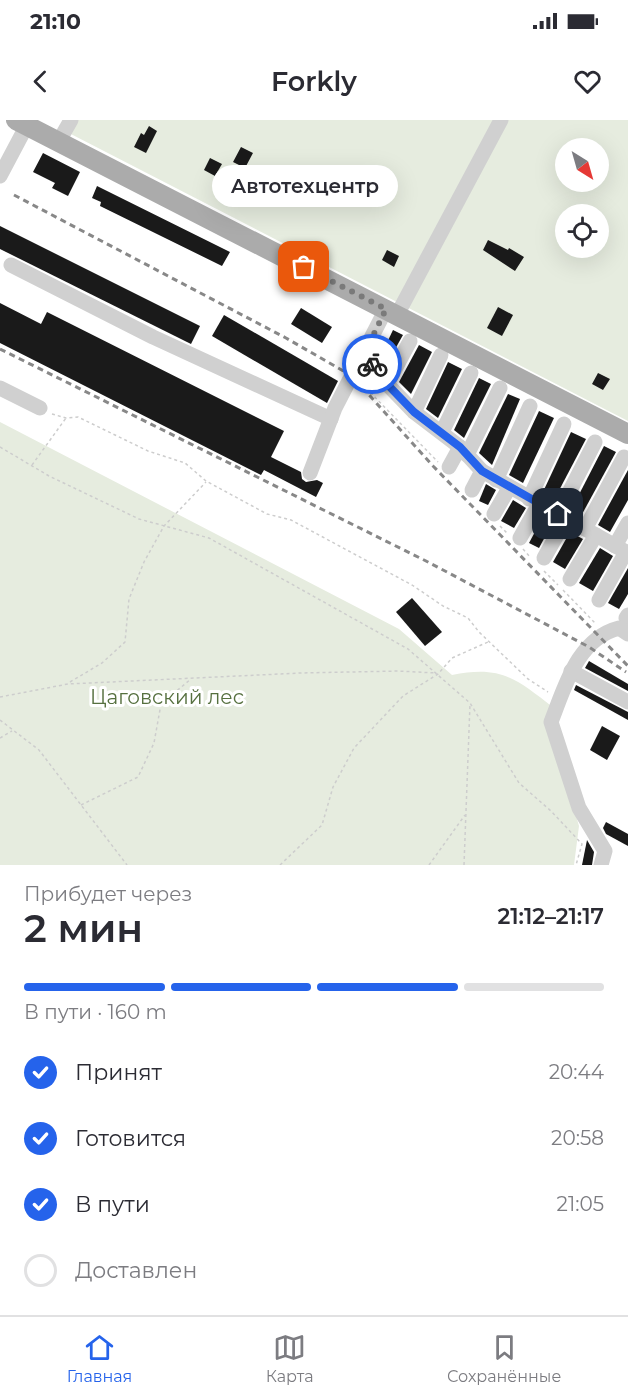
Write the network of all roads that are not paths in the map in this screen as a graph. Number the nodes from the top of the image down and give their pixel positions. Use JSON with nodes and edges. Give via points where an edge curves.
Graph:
{"nodes":[{"id":1,"x":71,"y":120,"type":"edge"},
{"id":2,"x":501,"y":120,"type":"edge"},
{"id":3,"x":21,"y":123,"type":"edge"},
{"id":4,"x":59,"y":141,"type":"junction"},
{"id":5,"x":0,"y":176,"type":"edge"},
{"id":6,"x":11,"y":265,"type":"dead end"},
{"id":7,"x":391,"y":312,"type":"junction"},
{"id":8,"x":410,"y":341,"type":"dead end"},
{"id":9,"x":369,"y":344,"type":"junction"},
{"id":10,"x":441,"y":355,"type":"dead end"},
{"id":11,"x":471,"y":373,"type":"dead end"},
{"id":12,"x":387,"y":384,"type":"junction"},
{"id":13,"x":0,"y":388,"type":"edge"},
{"id":14,"x":500,"y":388,"type":"dead end"},
{"id":15,"x":530,"y":406,"type":"dead end"},
{"id":16,"x":46,"y":411,"type":"road end"},
{"id":17,"x":414,"y":412,"type":"junction"},
{"id":18,"x":331,"y":418,"type":"junction"},
{"id":19,"x":564,"y":424,"type":"dead end"},
{"id":20,"x":442,"y":432,"type":"junction"},
{"id":21,"x":628,"y":434,"type":"edge"},
{"id":22,"x":595,"y":442,"type":"dead end"},
{"id":23,"x":463,"y":451,"type":"junction"},
{"id":24,"x":624,"y":457,"type":"dead end"},
{"id":25,"x":447,"y":468,"type":"road end"},
{"id":26,"x":482,"y":471,"type":"junction"},
{"id":27,"x":310,"y":473,"type":"dead end"},
{"id":28,"x":502,"y":484,"type":"junction"},
{"id":29,"x":472,"y":490,"type":"dead end"},
{"id":30,"x":533,"y":501,"type":"junction"},
{"id":31,"x":495,"y":517,"type":"road end"},
{"id":32,"x":562,"y":517,"type":"junction"},
{"id":33,"x":628,"y":523,"type":"edge"},
{"id":34,"x":591,"y":532,"type":"junction"},
{"id":35,"x":517,"y":541,"type":"road end"},
{"id":36,"x":623,"y":550,"type":"edge"},
{"id":37,"x":544,"y":558,"type":"dead end"},
{"id":38,"x":570,"y":579,"type":"dead end"},
{"id":39,"x":599,"y":600,"type":"dead end"},
{"id":40,"x":628,"y":634,"type":"edge"},
{"id":41,"x":571,"y":671,"type":"junction"},
{"id":42,"x":628,"y":702,"type":"edge"},
{"id":43,"x":601,"y":865,"type":"edge"}],
"edges":[{"from":1,"to":4,"type":"street"},
{"from":2,"to":7,"type":"street"},
{"from":3,"to":4,"type":"main road"},
{"from":3,"to":5,"type":"street"},
{"from":4,"to":7,"type":"main road"},
{"from":6,"to":18,"type":"street","via":[[153,337]]},
{"from":7,"to":9,"type":"street"},
{"from":7,"to":21,"type":"main road"},
{"from":8,"to":12,"type":"street"},
{"from":9,"to":12,"type":"street","via":[[373,367]]},
{"from":9,"to":18,"type":"street"},
{"from":10,"to":17,"type":"street"},
{"from":11,"to":20,"type":"street"},
{"from":12,"to":17,"type":"street"},
{"from":13,"to":16,"type":"street"},
{"from":14,"to":23,"type":"street"},
{"from":15,"to":28,"type":"street"},
{"from":17,"to":20,"type":"street"},
{"from":18,"to":27,"type":"street"},
{"from":19,"to":30,"type":"street"},
{"from":20,"to":23,"type":"street"},
{"from":22,"to":32,"type":"street"},
{"from":23,"to":25,"type":"street"},
{"from":23,"to":26,"type":"street"},
{"from":24,"to":34,"type":"street"},
{"from":26,"to":28,"type":"street"},
{"from":26,"to":29,"type":"street"},
{"from":28,"to":30,"type":"street"},
{"from":28,"to":31,"type":"street"},
{"from":30,"to":32,"type":"street"},
{"from":30,"to":35,"type":"street"},
{"from":32,"to":34,"type":"street"},
{"from":32,"to":37,"type":"street"},
{"from":33,"to":36,"type":"street"},
{"from":34,"to":36,"type":"street"},
{"from":34,"to":38,"type":"street"},
{"from":36,"to":39,"type":"street"},
{"from":40,"to":41,"type":"street","via":[[619,628],[604,632]]},
{"from":41,"to":42,"type":"street"},
{"from":41,"to":43,"type":"street","via":[[552,722],[572,792],[605,851]]}]}
